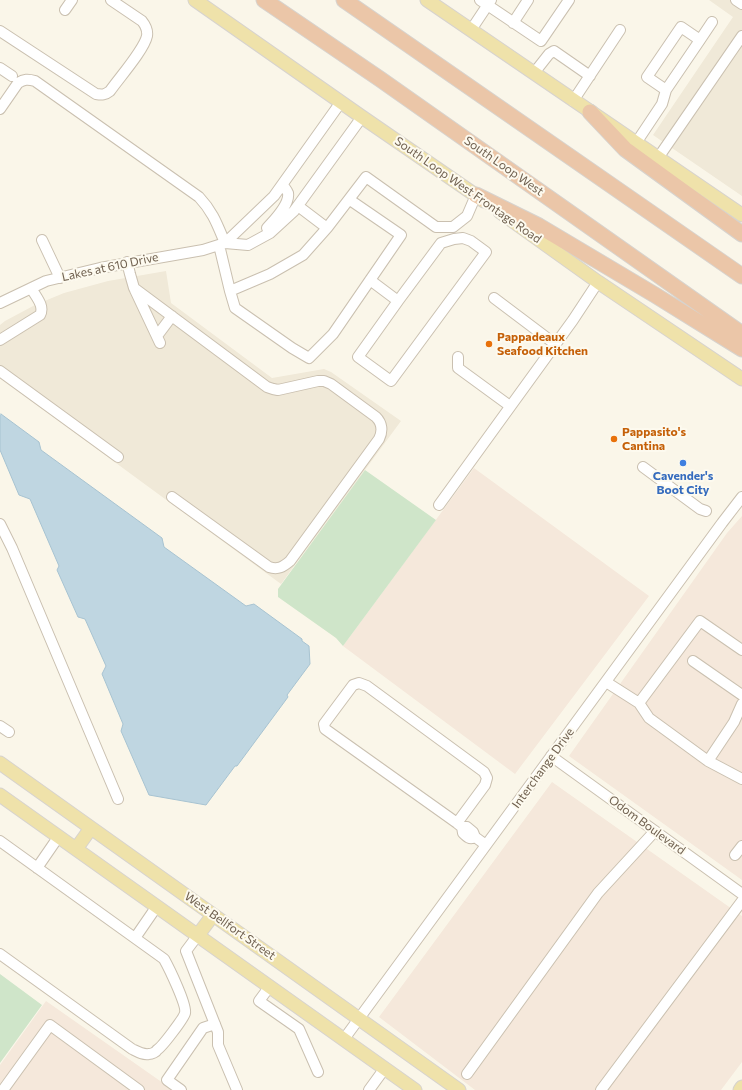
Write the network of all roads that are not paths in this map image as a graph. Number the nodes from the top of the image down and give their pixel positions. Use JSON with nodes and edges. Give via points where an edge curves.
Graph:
{"nodes":[{"id":1,"x":72,"y":0,"type":"edge"},
{"id":2,"x":111,"y":0,"type":"edge"},
{"id":3,"x":194,"y":0,"type":"edge"},
{"id":4,"x":264,"y":0,"type":"edge"},
{"id":5,"x":344,"y":0,"type":"edge"},
{"id":6,"x":427,"y":0,"type":"edge"},
{"id":7,"x":528,"y":0,"type":"edge"},
{"id":8,"x":569,"y":0,"type":"edge"},
{"id":9,"x":736,"y":0,"type":"edge"},
{"id":10,"x":486,"y":2,"type":"edge"},
{"id":11,"x":742,"y":4,"type":"edge"},
{"id":12,"x":65,"y":10,"type":"dead end"},
{"id":13,"x":513,"y":22,"type":"junction"},
{"id":14,"x":712,"y":22,"type":"dead end"},
{"id":15,"x":471,"y":30,"type":"junction"},
{"id":16,"x":620,"y":30,"type":"dead end"},
{"id":17,"x":0,"y":31,"type":"edge"},
{"id":18,"x":742,"y":36,"type":"edge"},
{"id":19,"x":700,"y":40,"type":"junction"},
{"id":20,"x":0,"y":68,"type":"edge"},
{"id":21,"x":534,"y":73,"type":"junction"},
{"id":22,"x":12,"y":76,"type":"dead end"},
{"id":23,"x":590,"y":76,"type":"junction"},
{"id":24,"x":666,"y":90,"type":"junction"},
{"id":25,"x":573,"y":101,"type":"junction"},
{"id":26,"x":341,"y":102,"type":"junction"},
{"id":27,"x":0,"y":109,"type":"edge"},
{"id":28,"x":590,"y":112,"type":"junction"},
{"id":29,"x":362,"y":117,"type":"junction"},
{"id":30,"x":636,"y":143,"type":"junction"},
{"id":31,"x":658,"y":158,"type":"junction"},
{"id":32,"x":283,"y":185,"type":"junction"},
{"id":33,"x":476,"y":195,"type":"junction"},
{"id":34,"x":350,"y":200,"type":"junction"},
{"id":35,"x":298,"y":206,"type":"junction"},
{"id":36,"x":740,"y":210,"type":"edge"},
{"id":37,"x":327,"y":228,"type":"junction"},
{"id":38,"x":742,"y":234,"type":"edge"},
{"id":39,"x":42,"y":240,"type":"dead end"},
{"id":40,"x":222,"y":244,"type":"junction"},
{"id":41,"x":248,"y":245,"type":"junction"},
{"id":42,"x":128,"y":262,"type":"junction"},
{"id":43,"x":742,"y":276,"type":"edge"},
{"id":44,"x":60,"y":278,"type":"junction"},
{"id":45,"x":370,"y":280,"type":"junction"},
{"id":46,"x":598,"y":282,"type":"junction"},
{"id":47,"x":31,"y":288,"type":"junction"},
{"id":48,"x":134,"y":288,"type":"junction"},
{"id":49,"x":230,"y":291,"type":"junction"},
{"id":50,"x":494,"y":298,"type":"dead end"},
{"id":51,"x":398,"y":301,"type":"junction"},
{"id":52,"x":0,"y":303,"type":"edge"},
{"id":53,"x":172,"y":316,"type":"junction"},
{"id":54,"x":742,"y":334,"type":"edge"},
{"id":55,"x":0,"y":340,"type":"edge"},
{"id":56,"x":555,"y":344,"type":"junction"},
{"id":57,"x":742,"y":349,"type":"edge"},
{"id":58,"x":458,"y":357,"type":"dead end"},
{"id":59,"x":0,"y":371,"type":"edge"},
{"id":60,"x":742,"y":379,"type":"edge"},
{"id":61,"x":510,"y":406,"type":"junction"},
{"id":62,"x":118,"y":457,"type":"dead end"},
{"id":63,"x":643,"y":467,"type":"dead end"},
{"id":64,"x":742,"y":497,"type":"edge"},
{"id":65,"x":172,"y":498,"type":"dead end"},
{"id":66,"x":439,"y":505,"type":"dead end"},
{"id":67,"x":706,"y":511,"type":"dead end"},
{"id":68,"x":0,"y":524,"type":"edge"},
{"id":69,"x":742,"y":650,"type":"edge"},
{"id":70,"x":693,"y":661,"type":"dead end"},
{"id":71,"x":606,"y":682,"type":"junction"},
{"id":72,"x":742,"y":695,"type":"edge"},
{"id":73,"x":639,"y":703,"type":"junction"},
{"id":74,"x":742,"y":704,"type":"edge"},
{"id":75,"x":0,"y":726,"type":"edge"},
{"id":76,"x":9,"y":732,"type":"dead end"},
{"id":77,"x":551,"y":756,"type":"junction"},
{"id":78,"x":708,"y":761,"type":"junction"},
{"id":79,"x":0,"y":763,"type":"edge"},
{"id":80,"x":742,"y":779,"type":"edge"},
{"id":81,"x":0,"y":795,"type":"edge"},
{"id":82,"x":118,"y":800,"type":"dead end"},
{"id":83,"x":460,"y":825,"type":"junction"},
{"id":84,"x":91,"y":828,"type":"junction"},
{"id":85,"x":654,"y":831,"type":"junction"},
{"id":86,"x":59,"y":836,"type":"junction"},
{"id":87,"x":0,"y":841,"type":"edge"},
{"id":88,"x":486,"y":845,"type":"junction"},
{"id":89,"x":742,"y":846,"type":"edge"},
{"id":90,"x":76,"y":849,"type":"junction"},
{"id":91,"x":735,"y":855,"type":"dead end"},
{"id":92,"x":37,"y":868,"type":"junction"},
{"id":93,"x":742,"y":894,"type":"edge"},
{"id":94,"x":742,"y":901,"type":"edge"},
{"id":95,"x":157,"y":906,"type":"junction"},
{"id":96,"x":213,"y":915,"type":"junction"},
{"id":97,"x":198,"y":935,"type":"junction"},
{"id":98,"x":135,"y":938,"type":"junction"},
{"id":99,"x":0,"y":954,"type":"edge"},
{"id":100,"x":270,"y":986,"type":"junction"},
{"id":101,"x":359,"y":1019,"type":"junction"},
{"id":102,"x":215,"y":1024,"type":"junction"},
{"id":103,"x":344,"y":1039,"type":"junction"},
{"id":104,"x":385,"y":1068,"type":"junction"},
{"id":105,"x":318,"y":1072,"type":"dead end"},
{"id":106,"x":467,"y":1074,"type":"dead end"},
{"id":107,"x":742,"y":1087,"type":"edge"},
{"id":108,"x":3,"y":1090,"type":"edge"},
{"id":109,"x":139,"y":1090,"type":"edge"},
{"id":110,"x":181,"y":1090,"type":"edge"},
{"id":111,"x":238,"y":1090,"type":"edge"},
{"id":112,"x":369,"y":1090,"type":"edge"},
{"id":113,"x":415,"y":1090,"type":"edge"},
{"id":114,"x":459,"y":1090,"type":"edge"},
{"id":115,"x":601,"y":1090,"type":"edge"},
{"id":116,"x":740,"y":1090,"type":"edge"}],
"edges":[{"from":1,"to":12,"type":"street"},
{"from":2,"to":17,"type":"street","via":[[142,21],[148,31],[138,53],[110,91],[102,96]]},
{"from":3,"to":26,"type":"main road","name":"South Loop West Frontage Road"},
{"from":4,"to":54,"type":"highway","name":"South Loop West"},
{"from":5,"to":43,"type":"highway"},
{"from":6,"to":15,"type":"main road"},
{"from":7,"to":13,"type":"street"},
{"from":8,"to":13,"type":"street","via":[[541,41]]},
{"from":9,"to":11,"type":"street"},
{"from":10,"to":13,"type":"street"},
{"from":10,"to":15,"type":"street"},
{"from":14,"to":19,"type":"street"},
{"from":15,"to":21,"type":"main road"},
{"from":16,"to":23,"type":"street"},
{"from":18,"to":31,"type":"street"},
{"from":19,"to":24,"type":"street"},
{"from":19,"to":24,"type":"street","via":[[681,27],[647,77]]},
{"from":20,"to":22,"type":"street"},
{"from":21,"to":23,"type":"street","via":[[548,54],[554,51]]},
{"from":21,"to":25,"type":"main road"},
{"from":23,"to":25,"type":"street"},
{"from":24,"to":30,"type":"street","via":[[662,104]]},
{"from":25,"to":28,"type":"main road"},
{"from":26,"to":29,"type":"main road","name":"South Loop West Frontage Road"},
{"from":26,"to":32,"type":"street","name":"Lakes at 610 Drive"},
{"from":27,"to":40,"type":"street","via":[[18,83],[28,79],[35,82],[199,197],[214,216]]},
{"from":28,"to":30,"type":"main road"},
{"from":28,"to":38,"type":"highway","via":[[625,149]]},
{"from":29,"to":33,"type":"main road","name":"South Loop West Frontage Road"},
{"from":29,"to":35,"type":"street"},
{"from":30,"to":31,"type":"main road"},
{"from":31,"to":36,"type":"main road"},
{"from":32,"to":40,"type":"street","name":"Lakes at 610 Drive"},
{"from":32,"to":41,"type":"street","via":[[288,192],[284,208]]},
{"from":33,"to":34,"type":"street","via":[[467,216],[453,227],[436,226],[366,177]]},
{"from":33,"to":46,"type":"main road","name":"South Loop West Frontage Road"},
{"from":33,"to":57,"type":"highway","via":[[539,226]]},
{"from":34,"to":37,"type":"street"},
{"from":34,"to":45,"type":"street","via":[[401,235]]},
{"from":35,"to":37,"type":"street"},
{"from":35,"to":41,"type":"street","via":[[270,233]]},
{"from":37,"to":49,"type":"street","via":[[303,255],[270,274]]},
{"from":39,"to":44,"type":"street"},
{"from":40,"to":41,"type":"street","name":"Lakes at 610 Drive"},
{"from":40,"to":42,"type":"street","name":"Lakes at 610 Drive","via":[[203,250]]},
{"from":40,"to":49,"type":"street"},
{"from":42,"to":44,"type":"street","name":"Lakes at 610 Drive"},
{"from":42,"to":48,"type":"street"},
{"from":44,"to":47,"type":"street","name":"Lakes at 610 Drive"},
{"from":45,"to":49,"type":"street","via":[[333,334],[309,358],[235,308]]},
{"from":45,"to":51,"type":"street"},
{"from":46,"to":56,"type":"street"},
{"from":46,"to":60,"type":"main road","name":"South Loop West Frontage Road"},
{"from":47,"to":52,"type":"street","name":"Lakes at 610 Drive"},
{"from":47,"to":55,"type":"street","via":[[42,307],[42,312]]},
{"from":48,"to":53,"type":"street"},
{"from":48,"to":53,"type":"street","via":[[159,340]]},
{"from":50,"to":56,"type":"street"},
{"from":51,"to":51,"type":"street","via":[[441,243],[463,238],[486,252],[391,381],[358,357]]},
{"from":53,"to":65,"type":"street","via":[[267,387],[278,390],[324,380],[376,417],[382,429],[379,439],[290,561],[279,568],[269,567]]},
{"from":56,"to":61,"type":"street"},
{"from":58,"to":61,"type":"street","via":[[458,368]]},
{"from":59,"to":62,"type":"street"},
{"from":61,"to":66,"type":"street"},
{"from":63,"to":67,"type":"street"},
{"from":64,"to":71,"type":"street","name":"Interchange Drive"},
{"from":68,"to":82,"type":"street"},
{"from":69,"to":73,"type":"street","via":[[700,621]]},
{"from":70,"to":72,"type":"street"},
{"from":71,"to":73,"type":"street"},
{"from":71,"to":77,"type":"street","name":"Interchange Drive"},
{"from":73,"to":78,"type":"street","via":[[649,718]]},
{"from":74,"to":78,"type":"street","via":[[734,722]]},
{"from":75,"to":76,"type":"street"},
{"from":77,"to":85,"type":"street","name":"Odom Boulevard"},
{"from":77,"to":88,"type":"street","name":"Interchange Drive"},
{"from":78,"to":80,"type":"street"},
{"from":79,"to":84,"type":"main road","name":"West Bellfort Street"},
{"from":81,"to":86,"type":"main road"},
{"from":83,"to":83,"type":"street","via":[[325,729],[324,724],[353,685],[359,683],[367,686],[484,772],[487,778],[485,785]]},
{"from":83,"to":88,"type":"street","via":[[467,827]]},
{"from":84,"to":90,"type":"main road"},
{"from":84,"to":96,"type":"main road","name":"West Bellfort Street"},
{"from":85,"to":93,"type":"street","name":"Odom Boulevard"},
{"from":85,"to":106,"type":"street","via":[[598,893]]},
{"from":86,"to":90,"type":"main road"},
{"from":86,"to":92,"type":"street"},
{"from":87,"to":92,"type":"street"},
{"from":88,"to":101,"type":"street","name":"Interchange Drive"},
{"from":89,"to":91,"type":"street"},
{"from":90,"to":95,"type":"main road"},
{"from":92,"to":98,"type":"street"},
{"from":94,"to":115,"type":"street"},
{"from":95,"to":97,"type":"main road"},
{"from":95,"to":98,"type":"street"},
{"from":96,"to":97,"type":"main road"},
{"from":96,"to":101,"type":"main road","name":"West Bellfort Street"},
{"from":97,"to":100,"type":"main road"},
{"from":97,"to":102,"type":"street","via":[[186,951]]},
{"from":98,"to":99,"type":"street","via":[[164,959],[184,1003],[185,1013],[181,1020],[157,1050],[150,1054],[132,1049]]},
{"from":100,"to":103,"type":"main road"},
{"from":100,"to":105,"type":"street","via":[[259,1001],[299,1029]]},
{"from":101,"to":103,"type":"street","name":"Interchange Drive"},
{"from":101,"to":114,"type":"main road","name":"West Bellfort Street"},
{"from":102,"to":110,"type":"street","via":[[203,1028],[167,1080]]},
{"from":102,"to":111,"type":"street","via":[[218,1045]]},
{"from":103,"to":104,"type":"main road"},
{"from":104,"to":112,"type":"street"},
{"from":104,"to":113,"type":"main road"},
{"from":107,"to":116,"type":"main road"},
{"from":108,"to":109,"type":"street","via":[[50,1025]]}]}
